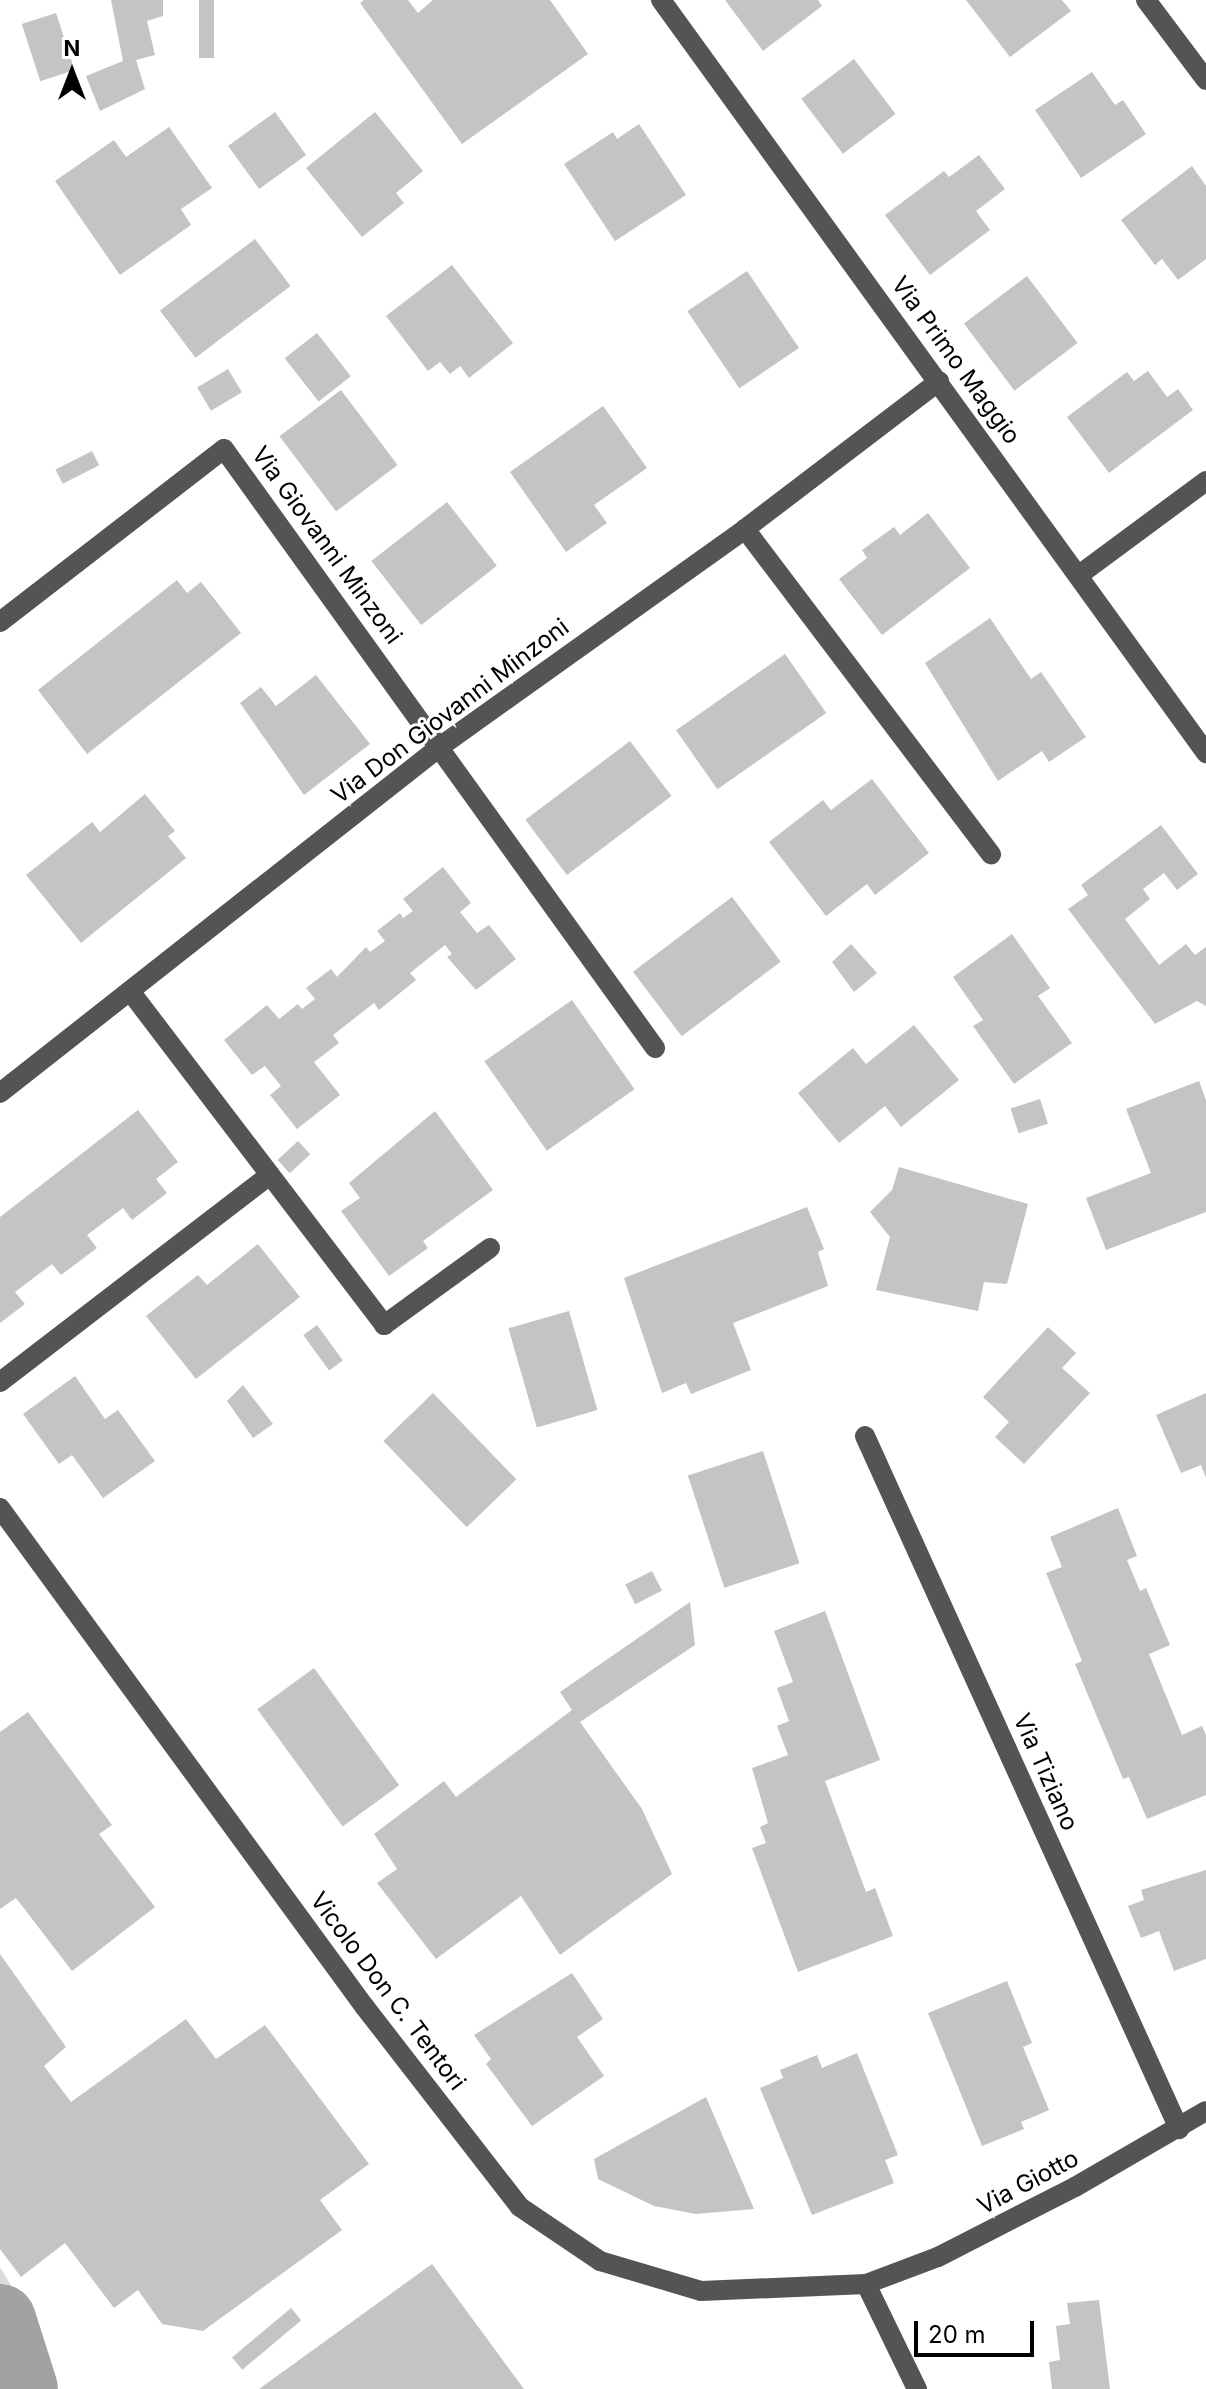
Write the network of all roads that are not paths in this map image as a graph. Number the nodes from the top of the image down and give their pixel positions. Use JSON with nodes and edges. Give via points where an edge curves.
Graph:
{"nodes":[{"id":1,"x":661,"y":0,"type":"edge"},
{"id":2,"x":1146,"y":0,"type":"edge"},
{"id":3,"x":1206,"y":80,"type":"edge"},
{"id":4,"x":939,"y":381,"type":"junction"},
{"id":5,"x":1206,"y":481,"type":"edge"},
{"id":6,"x":745,"y":529,"type":"junction"},
{"id":7,"x":1079,"y":575,"type":"junction"},
{"id":8,"x":0,"y":622,"type":"edge"},
{"id":9,"x":1199,"y":726,"type":"edge"},
{"id":10,"x":441,"y":746,"type":"junction"},
{"id":11,"x":1206,"y":753,"type":"edge"},
{"id":12,"x":991,"y":854,"type":"dead end"},
{"id":13,"x":130,"y":991,"type":"junction"},
{"id":14,"x":655,"y":1048,"type":"dead end"},
{"id":15,"x":0,"y":1093,"type":"edge"},
{"id":16,"x":270,"y":1175,"type":"junction"},
{"id":17,"x":490,"y":1248,"type":"dead end"},
{"id":18,"x":0,"y":1382,"type":"edge"},
{"id":19,"x":865,"y":1436,"type":"dead end"},
{"id":20,"x":0,"y":1508,"type":"edge"},
{"id":21,"x":1206,"y":2111,"type":"edge"},
{"id":22,"x":1179,"y":2129,"type":"junction"},
{"id":23,"x":866,"y":2284,"type":"junction"},
{"id":24,"x":917,"y":2389,"type":"edge"}],
"edges":[{"from":1,"to":4,"type":"street","name":"Via Primo Maggio"},
{"from":2,"to":3,"type":"street"},
{"from":4,"to":6,"type":"street","name":"Via Don Giovanni Minzoni"},
{"from":4,"to":7,"type":"street","name":"Via Primo Maggio"},
{"from":5,"to":7,"type":"street"},
{"from":6,"to":10,"type":"street","name":"Via Don Giovanni Minzoni"},
{"from":6,"to":12,"type":"street"},
{"from":7,"to":9,"type":"street","name":"Via Primo Maggio"},
{"from":8,"to":10,"type":"street","name":"Via Giovanni Minzoni","via":[[224,449]]},
{"from":9,"to":11,"type":"street","name":"Via Primo Maggio"},
{"from":10,"to":13,"type":"street","name":"Via Don Giovanni Minzoni"},
{"from":10,"to":14,"type":"street"},
{"from":13,"to":15,"type":"street","name":"Via Don Giovanni Minzoni"},
{"from":13,"to":16,"type":"street"},
{"from":16,"to":17,"type":"street","via":[[384,1325]]},
{"from":16,"to":18,"type":"street"},
{"from":19,"to":22,"type":"street","name":"Via Tiziano"},
{"from":20,"to":23,"type":"street","name":"Vicolo Don C. Tentori","via":[[364,2006],[520,2207],[600,2261],[701,2291]]},
{"from":21,"to":22,"type":"street","name":"Via Giotto"},
{"from":22,"to":23,"type":"street","name":"Via Giotto","via":[[938,2257]]},
{"from":23,"to":24,"type":"street"}]}
